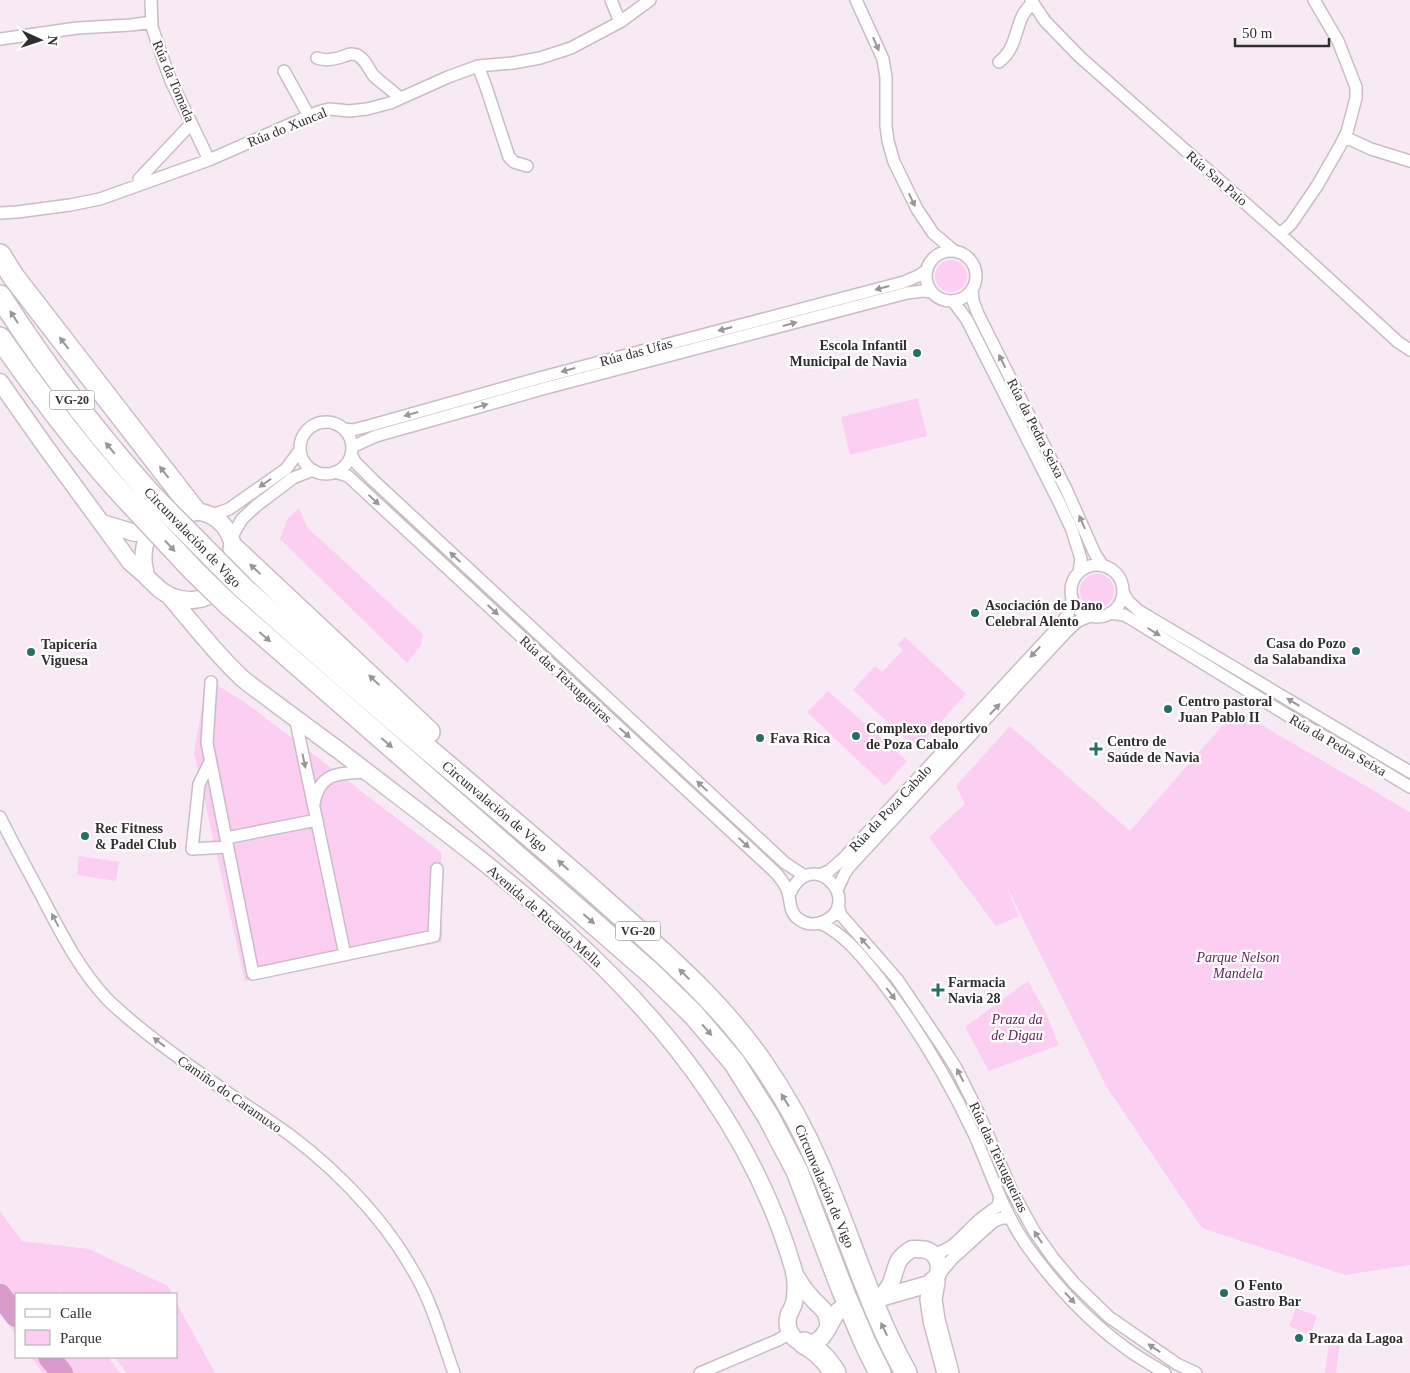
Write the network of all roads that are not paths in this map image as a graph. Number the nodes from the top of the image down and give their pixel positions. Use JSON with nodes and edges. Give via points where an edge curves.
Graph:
{"nodes":[{"id":1,"x":151,"y":0,"type":"edge"},
{"id":2,"x":611,"y":0,"type":"edge"},
{"id":3,"x":650,"y":0,"type":"edge"},
{"id":4,"x":856,"y":0,"type":"edge"},
{"id":5,"x":1314,"y":0,"type":"edge"},
{"id":6,"x":1032,"y":2,"type":"edge"},
{"id":7,"x":152,"y":22,"type":"junction"},
{"id":8,"x":620,"y":22,"type":"junction"},
{"id":9,"x":0,"y":40,"type":"edge"},
{"id":10,"x":317,"y":58,"type":"dead end"},
{"id":11,"x":999,"y":62,"type":"dead end"},
{"id":12,"x":478,"y":66,"type":"junction"},
{"id":13,"x":284,"y":71,"type":"dead end"},
{"id":14,"x":400,"y":98,"type":"junction"},
{"id":15,"x":309,"y":116,"type":"junction"},
{"id":16,"x":191,"y":124,"type":"junction"},
{"id":17,"x":1345,"y":137,"type":"junction"},
{"id":18,"x":209,"y":160,"type":"junction"},
{"id":19,"x":1410,"y":161,"type":"edge"},
{"id":20,"x":527,"y":166,"type":"dead end"},
{"id":21,"x":139,"y":179,"type":"dead end"},
{"id":22,"x":0,"y":213,"type":"edge"},
{"id":23,"x":933,"y":233,"type":"junction"},
{"id":24,"x":1280,"y":234,"type":"junction"},
{"id":25,"x":953,"y":250,"type":"junction"},
{"id":26,"x":0,"y":255,"type":"edge"},
{"id":27,"x":932,"y":259,"type":"junction"},
{"id":28,"x":927,"y":270,"type":"junction"},
{"id":29,"x":972,"y":289,"type":"junction"},
{"id":30,"x":932,"y":292,"type":"junction"},
{"id":31,"x":0,"y":296,"type":"edge"},
{"id":32,"x":953,"y":301,"type":"junction"},
{"id":33,"x":0,"y":338,"type":"edge"},
{"id":34,"x":1410,"y":350,"type":"edge"},
{"id":35,"x":0,"y":382,"type":"edge"},
{"id":36,"x":344,"y":429,"type":"junction"},
{"id":37,"x":300,"y":450,"type":"junction"},
{"id":38,"x":351,"y":451,"type":"junction"},
{"id":39,"x":313,"y":470,"type":"junction"},
{"id":40,"x":335,"y":472,"type":"junction"},
{"id":41,"x":203,"y":513,"type":"junction"},
{"id":42,"x":102,"y":523,"type":"junction"},
{"id":43,"x":150,"y":532,"type":"junction"},
{"id":44,"x":233,"y":544,"type":"junction"},
{"id":45,"x":1103,"y":566,"type":"junction"},
{"id":46,"x":1079,"y":572,"type":"junction"},
{"id":47,"x":146,"y":576,"type":"junction"},
{"id":48,"x":1123,"y":592,"type":"junction"},
{"id":49,"x":171,"y":598,"type":"junction"},
{"id":50,"x":1072,"y":599,"type":"junction"},
{"id":51,"x":197,"y":600,"type":"junction"},
{"id":52,"x":1110,"y":613,"type":"junction"},
{"id":53,"x":1090,"y":616,"type":"junction"},
{"id":54,"x":204,"y":637,"type":"junction"},
{"id":55,"x":211,"y":682,"type":"dead end"},
{"id":56,"x":294,"y":717,"type":"junction"},
{"id":57,"x":210,"y":762,"type":"junction"},
{"id":58,"x":366,"y":772,"type":"junction"},
{"id":59,"x":1410,"y":772,"type":"edge"},
{"id":60,"x":1410,"y":787,"type":"edge"},
{"id":61,"x":314,"y":806,"type":"junction"},
{"id":62,"x":0,"y":817,"type":"edge"},
{"id":63,"x":317,"y":820,"type":"junction"},
{"id":64,"x":226,"y":842,"type":"junction"},
{"id":65,"x":546,"y":849,"type":"junction"},
{"id":66,"x":437,"y":868,"type":"dead end"},
{"id":67,"x":819,"y":875,"type":"junction"},
{"id":68,"x":805,"y":876,"type":"junction"},
{"id":69,"x":837,"y":890,"type":"junction"},
{"id":70,"x":789,"y":895,"type":"junction"},
{"id":71,"x":838,"y":906,"type":"junction"},
{"id":72,"x":820,"y":924,"type":"junction"},
{"id":73,"x":345,"y":955,"type":"junction"},
{"id":74,"x":1000,"y":1196,"type":"junction"},
{"id":75,"x":1010,"y":1218,"type":"junction"},
{"id":76,"x":933,"y":1254,"type":"junction"},
{"id":77,"x":794,"y":1272,"type":"junction"},
{"id":78,"x":936,"y":1279,"type":"junction"},
{"id":79,"x":820,"y":1306,"type":"junction"},
{"id":80,"x":792,"y":1309,"type":"junction"},
{"id":81,"x":797,"y":1338,"type":"junction"},
{"id":82,"x":454,"y":1373,"type":"edge"},
{"id":83,"x":700,"y":1373,"type":"edge"},
{"id":84,"x":835,"y":1373,"type":"edge"},
{"id":85,"x":880,"y":1373,"type":"edge"},
{"id":86,"x":906,"y":1373,"type":"edge"},
{"id":87,"x":948,"y":1373,"type":"edge"},
{"id":88,"x":1165,"y":1373,"type":"edge"},
{"id":89,"x":1196,"y":1373,"type":"edge"}],
"edges":[{"from":1,"to":7,"type":"street","name":"Rúa da Tomada"},
{"from":2,"to":8,"type":"street"},
{"from":3,"to":8,"type":"street","name":"Rúa do Xuncal"},
{"from":4,"to":23,"type":"street","name":"Rúa da Pedra Seixa","one_way":true,"via":[[882,59],[886,77],[886,126],[894,162],[916,210]]},
{"from":5,"to":17,"type":"street","via":[[1338,41],[1356,87]]},
{"from":6,"to":11,"type":"street","via":[[1025,11],[1010,51]]},
{"from":6,"to":24,"type":"street","name":"Rúa San Paio","via":[[1080,57]]},
{"from":7,"to":9,"type":"street","via":[[77,28]]},
{"from":7,"to":16,"type":"street","name":"Rúa da Tomada","via":[[171,81]]},
{"from":8,"to":12,"type":"street","name":"Rúa do Xuncal","via":[[571,48],[540,58]]},
{"from":10,"to":14,"type":"street","via":[[356,55]]},
{"from":12,"to":14,"type":"street","name":"Rúa do Xuncal"},
{"from":12,"to":20,"type":"street","via":[[508,157]]},
{"from":13,"to":15,"type":"street"},
{"from":14,"to":15,"type":"street","name":"Rúa do Xuncal","via":[[358,111],[329,108]]},
{"from":15,"to":18,"type":"street","name":"Rúa do Xuncal"},
{"from":16,"to":18,"type":"street","name":"Rúa da Tomada"},
{"from":16,"to":21,"type":"street"},
{"from":17,"to":19,"type":"street"},
{"from":17,"to":24,"type":"street","via":[[1317,186],[1291,224]]},
{"from":18,"to":22,"type":"street","name":"Rúa do Xuncal","via":[[100,199]]},
{"from":23,"to":25,"type":"street","name":"Rúa da Pedra Seixa"},
{"from":23,"to":27,"type":"street"},
{"from":24,"to":34,"type":"street","name":"Rúa San Paio"},
{"from":25,"to":27,"type":"street"},
{"from":25,"to":29,"type":"street","name":"Rúa da Pedra Seixa","via":[[974,264],[976,281]]},
{"from":41,"to":26,"type":"highway","one_way":true,"via":[[12,276]]},
{"from":27,"to":28,"type":"street"},
{"from":28,"to":30,"type":"street","via":[[926,278]]},
{"from":28,"to":36,"type":"street","name":"Rúa das Ufas","one_way":true,"via":[[912,280],[353,430]]},
{"from":29,"to":32,"type":"street","via":[[961,299]]},
{"from":45,"to":29,"type":"street","name":"Rúa da Pedra Seixa","one_way":true,"via":[[978,314]]},
{"from":30,"to":32,"type":"street"},
{"from":38,"to":30,"type":"street","name":"Rúa das Ufas","one_way":true,"via":[[376,436],[546,388],[907,293]]},
{"from":65,"to":31,"type":"highway","name":"Circunvalación de Vigo","number":"VG-20","one_way":true,"bridge":true,"via":[[242,587],[128,470],[63,389]]},
{"from":32,"to":46,"type":"street","name":"Rúa da Pedra Seixa","via":[[967,320],[1059,502],[1081,560]]},
{"from":33,"to":85,"type":"highway","name":"Circunvalación de Vigo","number":"VG-20","one_way":true,"bridge":true,"via":[[69,433],[110,482],[194,571],[652,974],[693,1014],[734,1062],[797,1171],[843,1291]]},
{"from":35,"to":42,"type":"main road"},
{"from":36,"to":37,"type":"street","name":"Rúa das Ufas","via":[[336,423],[317,423],[303,434]]},
{"from":36,"to":38,"type":"street"},
{"from":37,"to":39,"type":"street","via":[[306,465]]},
{"from":37,"to":41,"type":"street","name":"Rúa das Ufas","one_way":true,"via":[[286,469],[229,509]]},
{"from":38,"to":40,"type":"street","name":"Rúa das Ufas","via":[[347,462]]},
{"from":68,"to":38,"type":"street","name":"Rúa das Teixugueiras","one_way":true,"via":[[785,863],[477,578],[355,462]]},
{"from":39,"to":40,"type":"street","via":[[327,474]]},
{"from":39,"to":44,"type":"street","via":[[293,478],[242,518]]},
{"from":40,"to":70,"type":"street","name":"Rúa das Teixugueiras","one_way":true,"via":[[348,476],[776,873]]},
{"from":41,"to":43,"type":"main road","via":[[184,510],[170,513]]},
{"from":41,"to":44,"type":"main road","via":[[223,525]]},
{"from":42,"to":43,"type":"main road","via":[[134,533]]},
{"from":42,"to":47,"type":"main road","via":[[130,562]]},
{"from":43,"to":47,"type":"main road","via":[[144,545]]},
{"from":44,"to":51,"type":"main road","via":[[234,561],[226,582],[218,590]]},
{"from":65,"to":44,"type":"highway","one_way":true,"via":[[527,824]]},
{"from":45,"to":46,"type":"street","via":[[1094,565]]},
{"from":45,"to":48,"type":"street","via":[[1117,575]]},
{"from":46,"to":50,"type":"street","via":[[1071,589]]},
{"from":47,"to":49,"type":"main road"},
{"from":48,"to":52,"type":"street","via":[[1117,608]]},
{"from":59,"to":48,"type":"street","name":"Rúa da Pedra Seixa","one_way":true,"via":[[1139,611]]},
{"from":49,"to":51,"type":"main road"},
{"from":49,"to":54,"type":"main road","name":"Avenida de Ricardo Mella"},
{"from":50,"to":53,"type":"street","via":[[1082,612]]},
{"from":50,"to":67,"type":"street","name":"Rúa da Poza Cabalo","one_way":true,"via":[[1061,624],[843,859]]},
{"from":51,"to":54,"type":"main road"},
{"from":52,"to":53,"type":"street"},
{"from":52,"to":60,"type":"street","name":"Rúa da Pedra Seixa","one_way":true,"via":[[1134,620]]},
{"from":69,"to":53,"type":"street","name":"Rúa da Poza Cabalo","one_way":true,"via":[[857,858],[1067,631]]},
{"from":54,"to":56,"type":"main road","name":"Avenida de Ricardo Mella","via":[[243,679]]},
{"from":55,"to":57,"type":"street","via":[[207,743]]},
{"from":56,"to":58,"type":"main road","name":"Avenida de Ricardo Mella"},
{"from":56,"to":61,"type":"street","one_way":true},
{"from":57,"to":64,"type":"street"},
{"from":57,"to":64,"type":"street","via":[[199,784],[192,849]]},
{"from":58,"to":61,"type":"street","via":[[338,774],[321,784]]},
{"from":58,"to":77,"type":"main road","name":"Avenida de Ricardo Mella","via":[[466,848],[557,924],[650,1016],[708,1090],[746,1154],[778,1225]]},
{"from":61,"to":63,"type":"street"},
{"from":82,"to":62,"type":"street","name":"Camiño do Caramuxo","one_way":true,"via":[[415,1274],[372,1214],[332,1171],[302,1145],[184,1062],[108,999],[85,973]]},
{"from":63,"to":64,"type":"street"},
{"from":63,"to":73,"type":"street"},
{"from":64,"to":73,"type":"street","via":[[253,974]]},
{"from":86,"to":65,"type":"highway","name":"Circunvalación de Vigo","number":"VG-20","one_way":true,"via":[[877,1314],[818,1164],[792,1111],[762,1063],[717,1006],[686,975]]},
{"from":66,"to":73,"type":"street","via":[[434,936]]},
{"from":67,"to":68,"type":"street"},
{"from":67,"to":69,"type":"street","via":[[833,883]]},
{"from":68,"to":70,"type":"street","via":[[794,883]]},
{"from":69,"to":71,"type":"street"},
{"from":70,"to":72,"type":"street","name":"Rúa das Teixugueiras","via":[[791,909],[800,920]]},
{"from":71,"to":72,"type":"street","via":[[828,920]]},
{"from":89,"to":71,"type":"street","name":"Rúa das Teixugueiras","one_way":true,"via":[[1177,1364],[1108,1317],[1054,1258],[1034,1231],[1011,1189],[956,1068],[897,979],[841,914]]},
{"from":72,"to":74,"type":"street","name":"Rúa das Teixugueiras","one_way":true,"via":[[832,928],[869,965],[909,1019],[962,1108]]},
{"from":74,"to":75,"type":"street","name":"Rúa das Teixugueiras"},
{"from":74,"to":76,"type":"street","via":[[998,1206],[976,1222],[954,1245]]},
{"from":75,"to":78,"type":"street","via":[[994,1221],[952,1259]]},
{"from":75,"to":88,"type":"street","name":"Rúa das Teixugueiras","one_way":true,"via":[[1050,1276],[1083,1312],[1127,1349]]},
{"from":76,"to":78,"type":"main road","via":[[939,1271]]},
{"from":76,"to":78,"type":"main road","via":[[920,1249],[905,1253],[896,1266],[891,1284],[880,1298]]},
{"from":77,"to":79,"type":"main road"},
{"from":77,"to":80,"type":"main road","via":[[796,1283]]},
{"from":78,"to":87,"type":"highway","via":[[931,1299]]},
{"from":79,"to":80,"type":"main road","via":[[804,1302]]},
{"from":79,"to":81,"type":"main road","via":[[839,1310],[826,1333],[816,1342]]},
{"from":80,"to":81,"type":"main road","via":[[787,1321]]},
{"from":81,"to":83,"type":"street","via":[[778,1340]]},
{"from":81,"to":84,"type":"highway","via":[[818,1352]]}]}
